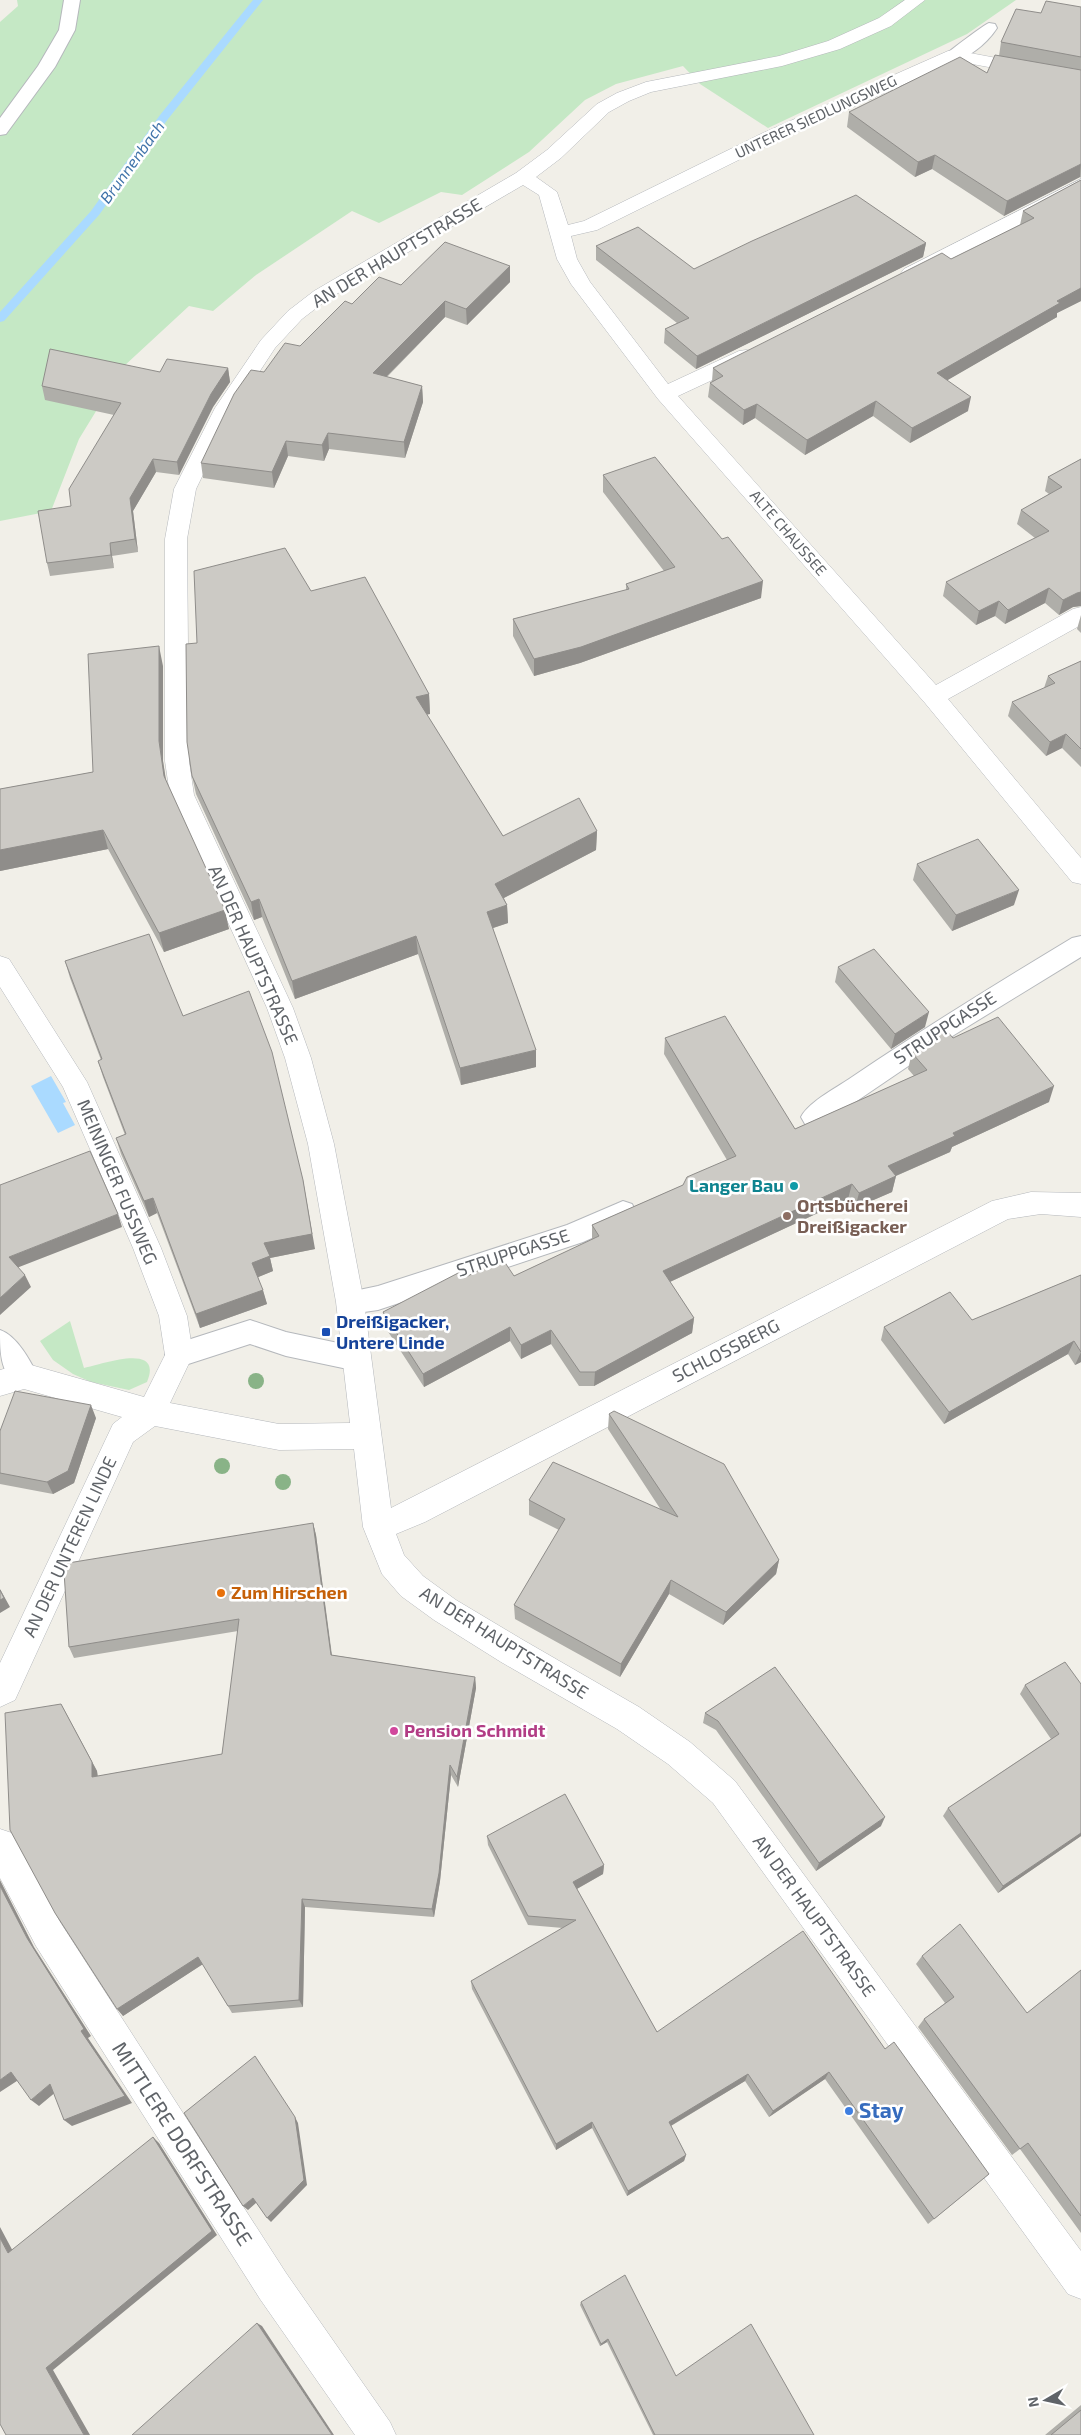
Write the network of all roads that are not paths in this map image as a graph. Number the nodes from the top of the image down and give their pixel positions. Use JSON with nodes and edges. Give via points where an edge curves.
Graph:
{"nodes":[{"id":1,"x":72,"y":0,"type":"edge"},
{"id":2,"x":916,"y":0,"type":"edge"},
{"id":3,"x":989,"y":28,"type":"dead end"},
{"id":4,"x":954,"y":55,"type":"junction"},
{"id":5,"x":1081,"y":79,"type":"edge"},
{"id":6,"x":0,"y":130,"type":"edge"},
{"id":7,"x":523,"y":177,"type":"junction"},
{"id":8,"x":1081,"y":185,"type":"edge"},
{"id":9,"x":560,"y":232,"type":"junction"},
{"id":10,"x":896,"y":281,"type":"edge"},
{"id":11,"x":763,"y":348,"type":"edge"},
{"id":12,"x":665,"y":394,"type":"junction"},
{"id":13,"x":1081,"y":615,"type":"edge"},
{"id":14,"x":933,"y":697,"type":"junction"},
{"id":15,"x":1081,"y":875,"type":"edge"},
{"id":16,"x":1081,"y":945,"type":"edge"},
{"id":17,"x":0,"y":966,"type":"edge"},
{"id":18,"x":814,"y":1118,"type":"edge"},
{"id":19,"x":645,"y":1202,"type":"edge"},
{"id":20,"x":1081,"y":1205,"type":"edge"},
{"id":21,"x":350,"y":1302,"type":"junction"},
{"id":22,"x":0,"y":1342,"type":"edge"},
{"id":23,"x":179,"y":1355,"type":"junction"},
{"id":24,"x":357,"y":1359,"type":"junction"},
{"id":25,"x":12,"y":1380,"type":"edge"},
{"id":26,"x":151,"y":1412,"type":"junction"},
{"id":27,"x":365,"y":1436,"type":"junction"},
{"id":28,"x":378,"y":1528,"type":"junction"},
{"id":29,"x":0,"y":1692,"type":"edge"},
{"id":30,"x":0,"y":1845,"type":"edge"},
{"id":31,"x":1081,"y":2280,"type":"edge"},
{"id":32,"x":377,"y":2435,"type":"edge"}],
"edges":[{"from":1,"to":6,"type":"lane","via":[[67,30],[46,67]]},
{"from":2,"to":7,"type":"street","name":"AN DER HAUPTSTRASSE","via":[[885,22],[834,45],[782,62],[646,87],[623,97],[603,108],[554,154]]},
{"from":3,"to":4,"type":"lane","via":[[974,43]]},
{"from":4,"to":5,"type":"street"},
{"from":4,"to":9,"type":"street","name":"UNTERER SIEDLUNGSWEG","via":[[770,137],[590,226]]},
{"from":7,"to":9,"type":"street","name":"ALTE CHAUSSEE","via":[[547,192]]},
{"from":7,"to":21,"type":"street","name":"AN DER HAUPTSTRASSE","via":[[321,295],[295,315],[268,344],[225,408],[185,489],[176,540],[177,761],[182,795],[280,1008],[298,1058],[321,1144]]},
{"from":8,"to":10,"type":"street"},
{"from":9,"to":12,"type":"street","name":"ALTE CHAUSSEE","via":[[567,259],[581,284]]},
{"from":11,"to":12,"type":"street"},
{"from":12,"to":14,"type":"street","name":"ALTE CHAUSSEE"},
{"from":13,"to":14,"type":"street"},
{"from":14,"to":15,"type":"street","name":"ALTE CHAUSSEE"},
{"from":16,"to":18,"type":"lane","name":"STRUPPGASSE","via":[[904,1053]]},
{"from":17,"to":23,"type":"street","name":"MEININGER FUSSWEG","via":[[74,1082],[147,1248],[172,1316]]},
{"from":19,"to":21,"type":"lane","name":"STRUPPGASSE","via":[[574,1234],[378,1298]]},
{"from":20,"to":28,"type":"street","name":"SCHLOSSBERG","via":[[1028,1202],[1002,1209]]},
{"from":21,"to":24,"type":"street","name":"AN DER HAUPTSTRASSE"},
{"from":22,"to":25,"type":"lane"},
{"from":23,"to":24,"type":"lane","via":[[250,1332],[286,1344]]},
{"from":23,"to":26,"type":"street"},
{"from":24,"to":27,"type":"street","name":"AN DER HAUPTSTRASSE"},
{"from":25,"to":26,"type":"street"},
{"from":26,"to":27,"type":"street","via":[[279,1437]]},
{"from":26,"to":29,"type":"street","name":"AN DER UNTEREN LINDE","via":[[123,1433]]},
{"from":27,"to":28,"type":"street","name":"AN DER HAUPTSTRASSE"},
{"from":28,"to":31,"type":"street","name":"AN DER HAUPTSTRASSE","via":[[393,1564],[412,1586],[512,1651],[628,1718],[679,1753],[724,1792]]},
{"from":30,"to":32,"type":"street","name":"MITTLERE DORFSTRASSE","via":[[58,1950],[273,2286]]}]}
